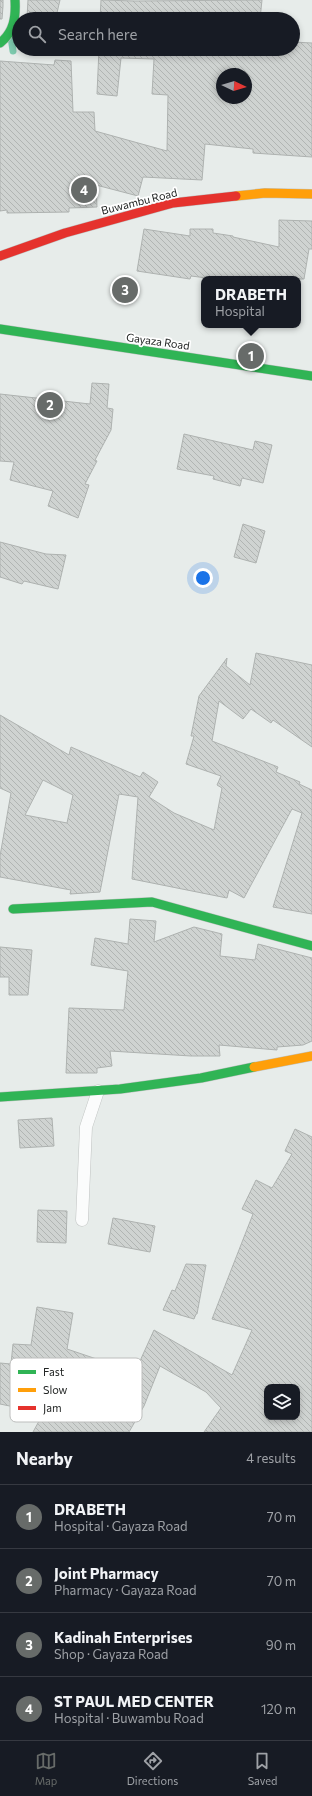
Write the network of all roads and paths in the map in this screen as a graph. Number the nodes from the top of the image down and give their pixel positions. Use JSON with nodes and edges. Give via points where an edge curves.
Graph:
{"nodes":[{"id":1,"x":15,"y":0,"type":"edge"},
{"id":2,"x":15,"y":12,"type":"edge"},
{"id":3,"x":12,"y":28,"type":"edge"},
{"id":4,"x":0,"y":43,"type":"edge"},
{"id":5,"x":312,"y":194,"type":"edge"},
{"id":6,"x":0,"y":256,"type":"edge"},
{"id":7,"x":0,"y":329,"type":"edge"},
{"id":8,"x":312,"y":376,"type":"edge"},
{"id":9,"x":12,"y":909,"type":"dead end"},
{"id":10,"x":312,"y":946,"type":"edge"},
{"id":11,"x":312,"y":1056,"type":"edge"},
{"id":12,"x":98,"y":1091,"type":"junction"},
{"id":13,"x":0,"y":1097,"type":"edge"},
{"id":14,"x":82,"y":1220,"type":"dead end"}],
"edges":[{"from":1,"to":2,"type":"street"},
{"from":3,"to":4,"type":"street"},
{"from":5,"to":6,"type":"street","name":"Buwambu Road","via":[[265,193],[173,203],[65,233]]},
{"from":7,"to":8,"type":"street","name":"Gayaza Road"},
{"from":9,"to":10,"type":"street","via":[[152,902]]},
{"from":11,"to":12,"type":"street","via":[[201,1078]]},
{"from":12,"to":13,"type":"street"},
{"from":12,"to":14,"type":"lane","via":[[86,1127]]}]}
